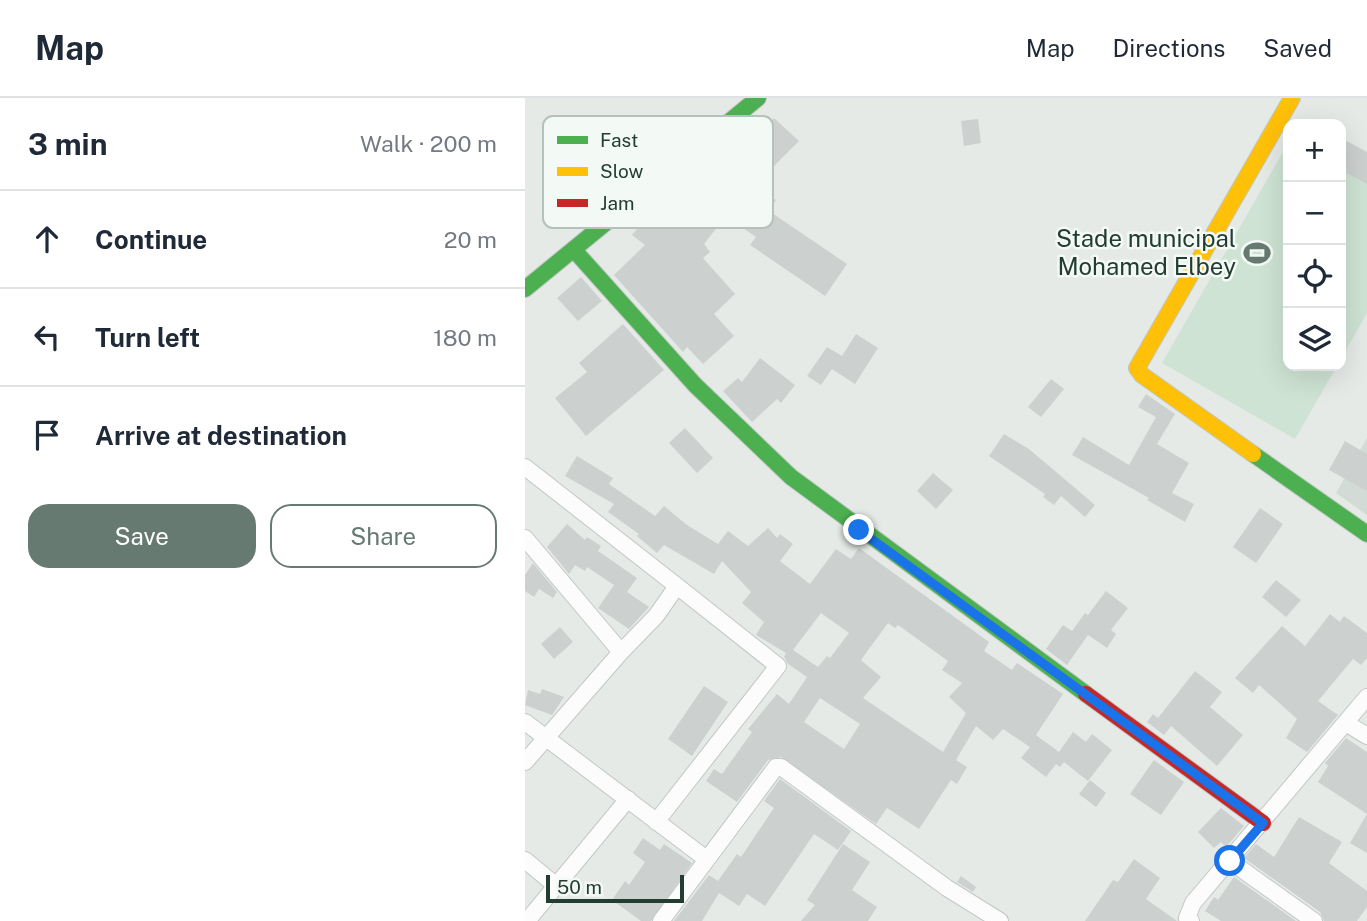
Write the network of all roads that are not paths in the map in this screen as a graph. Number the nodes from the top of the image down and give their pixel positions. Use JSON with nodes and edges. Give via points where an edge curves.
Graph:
{"nodes":[{"id":1,"x":758,"y":98,"type":"edge"},
{"id":2,"x":1292,"y":98,"type":"edge"},
{"id":3,"x":736,"y":116,"type":"edge"},
{"id":4,"x":601,"y":228,"type":"edge"},
{"id":5,"x":574,"y":250,"type":"junction"},
{"id":6,"x":525,"y":289,"type":"edge"},
{"id":7,"x":525,"y":467,"type":"edge"},
{"id":8,"x":1367,"y":534,"type":"edge"},
{"id":9,"x":525,"y":538,"type":"edge"},
{"id":10,"x":677,"y":586,"type":"junction"},
{"id":11,"x":621,"y":652,"type":"junction"},
{"id":12,"x":1367,"y":697,"type":"edge"},
{"id":13,"x":525,"y":722,"type":"edge"},
{"id":14,"x":1346,"y":723,"type":"junction"},
{"id":15,"x":1367,"y":736,"type":"edge"},
{"id":16,"x":548,"y":737,"type":"junction"},
{"id":17,"x":525,"y":762,"type":"edge"},
{"id":18,"x":628,"y":799,"type":"junction"},
{"id":19,"x":656,"y":822,"type":"junction"},
{"id":20,"x":1263,"y":823,"type":"junction"},
{"id":21,"x":705,"y":858,"type":"junction"},
{"id":22,"x":525,"y":860,"type":"edge"},
{"id":23,"x":1230,"y":861,"type":"junction"},
{"id":24,"x":554,"y":884,"type":"junction"},
{"id":25,"x":527,"y":921,"type":"edge"},
{"id":26,"x":661,"y":921,"type":"edge"},
{"id":27,"x":1000,"y":921,"type":"edge"},
{"id":28,"x":1191,"y":921,"type":"edge"},
{"id":29,"x":1314,"y":921,"type":"edge"}],
"edges":[{"from":1,"to":3,"type":"street"},
{"from":2,"to":8,"type":"street","via":[[1137,368],[1142,376]]},
{"from":4,"to":5,"type":"street"},
{"from":5,"to":6,"type":"street"},
{"from":5,"to":20,"type":"street","via":[[695,385],[791,477]]},
{"from":7,"to":10,"type":"street"},
{"from":9,"to":11,"type":"street"},
{"from":10,"to":11,"type":"street"},
{"from":10,"to":19,"type":"street","via":[[778,666]]},
{"from":11,"to":16,"type":"street"},
{"from":12,"to":14,"type":"street"},
{"from":13,"to":16,"type":"street"},
{"from":14,"to":15,"type":"street"},
{"from":14,"to":20,"type":"street"},
{"from":16,"to":17,"type":"street"},
{"from":16,"to":18,"type":"street"},
{"from":18,"to":19,"type":"street"},
{"from":18,"to":24,"type":"street"},
{"from":19,"to":21,"type":"street"},
{"from":20,"to":23,"type":"street"},
{"from":21,"to":26,"type":"street"},
{"from":21,"to":27,"type":"street","via":[[776,767],[781,768]]},
{"from":22,"to":24,"type":"street"},
{"from":23,"to":28,"type":"street","via":[[1193,903],[1187,918]]},
{"from":23,"to":29,"type":"street"},
{"from":24,"to":25,"type":"street"}]}
